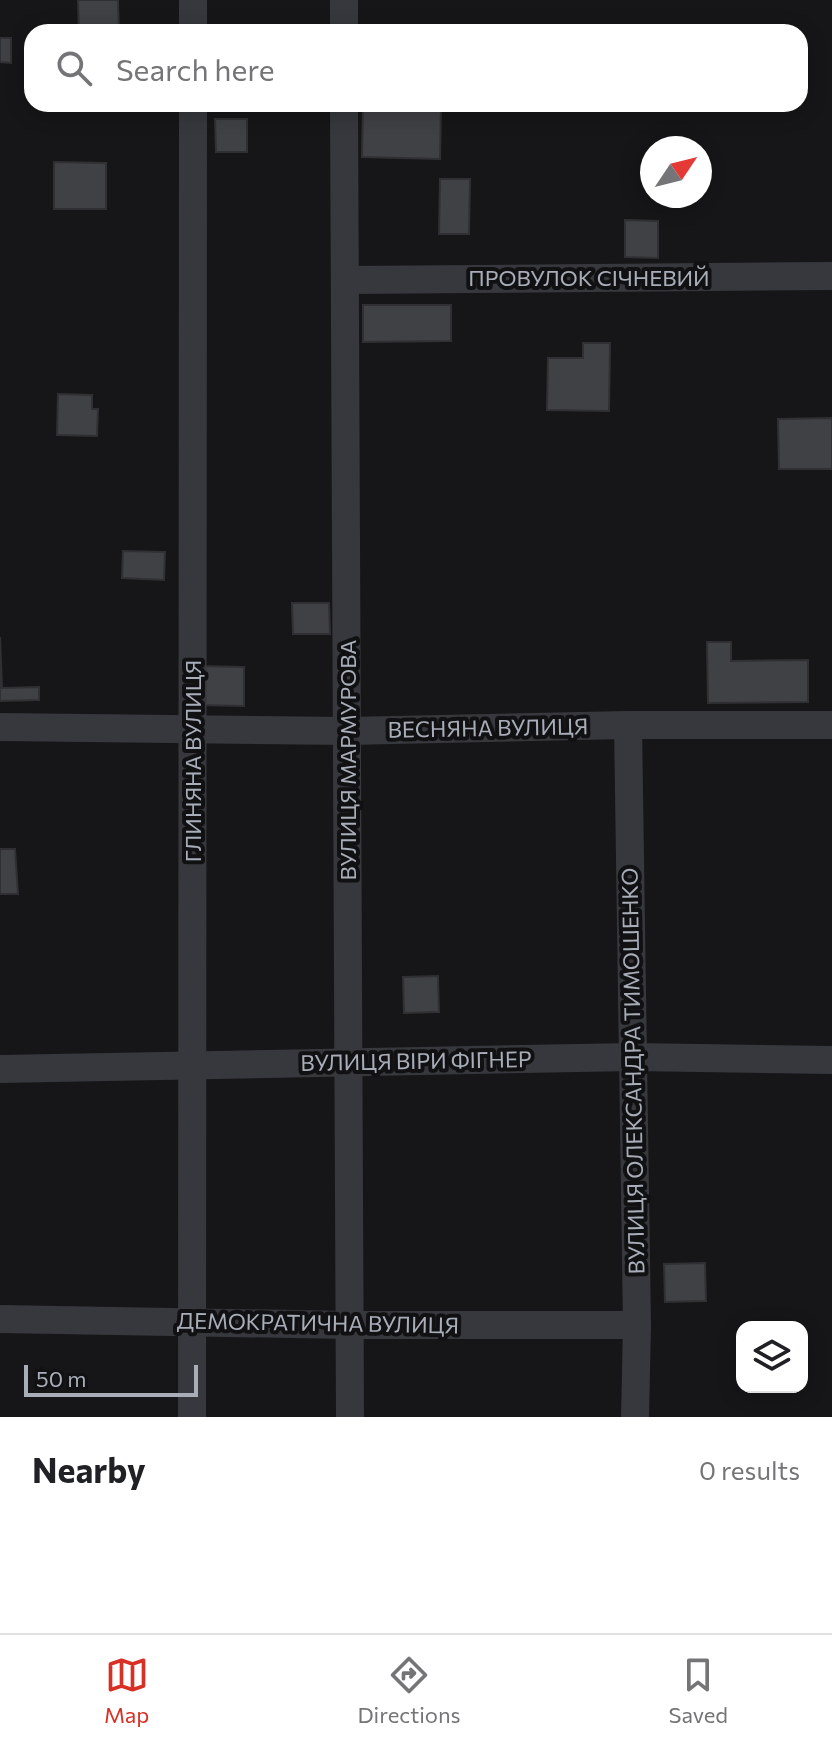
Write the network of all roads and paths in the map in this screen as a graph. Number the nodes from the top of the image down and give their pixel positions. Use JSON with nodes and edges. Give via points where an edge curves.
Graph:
{"nodes":[{"id":1,"x":193,"y":0,"type":"edge"},
{"id":2,"x":344,"y":0,"type":"edge"},
{"id":3,"x":193,"y":24,"type":"edge"},
{"id":4,"x":344,"y":24,"type":"edge"},
{"id":5,"x":193,"y":112,"type":"edge"},
{"id":6,"x":344,"y":112,"type":"edge"},
{"id":7,"x":832,"y":276,"type":"edge"},
{"id":8,"x":345,"y":280,"type":"junction"},
{"id":9,"x":628,"y":725,"type":"junction"},
{"id":10,"x":832,"y":725,"type":"edge"},
{"id":11,"x":0,"y":727,"type":"edge"},
{"id":12,"x":193,"y":728,"type":"junction"},
{"id":13,"x":348,"y":731,"type":"junction"},
{"id":14,"x":633,"y":1057,"type":"junction"},
{"id":15,"x":832,"y":1060,"type":"edge"},
{"id":16,"x":349,"y":1063,"type":"junction"},
{"id":17,"x":193,"y":1064,"type":"junction"},
{"id":18,"x":0,"y":1069,"type":"edge"},
{"id":19,"x":0,"y":1319,"type":"edge"},
{"id":20,"x":192,"y":1322,"type":"junction"},
{"id":21,"x":350,"y":1325,"type":"junction"},
{"id":22,"x":637,"y":1325,"type":"junction"},
{"id":23,"x":192,"y":1417,"type":"edge"},
{"id":24,"x":350,"y":1417,"type":"edge"},
{"id":25,"x":635,"y":1417,"type":"edge"}],
"edges":[{"from":1,"to":3,"type":"street"},
{"from":2,"to":4,"type":"street"},
{"from":5,"to":12,"type":"street","name":"ГЛИНЯНА ВУЛИЦЯ"},
{"from":6,"to":8,"type":"street","name":"ВУЛИЦЯ МАРМУРОВА"},
{"from":7,"to":8,"type":"street","name":"ПРОВУЛОК СІЧНЕВИЙ"},
{"from":8,"to":13,"type":"street","name":"ВУЛИЦЯ МАРМУРОВА"},
{"from":9,"to":10,"type":"street","name":"ВЕСНЯНА ВУЛИЦЯ"},
{"from":9,"to":13,"type":"street","name":"ВЕСНЯНА ВУЛИЦЯ"},
{"from":9,"to":14,"type":"street","name":"ВУЛИЦЯ ОЛЕКСАНДРА ТИМОШЕНКО"},
{"from":11,"to":12,"type":"street","name":"ВЕСНЯНА ВУЛИЦЯ"},
{"from":12,"to":13,"type":"street","name":"ВЕСНЯНА ВУЛИЦЯ"},
{"from":12,"to":17,"type":"street","name":"ГЛИНЯНА ВУЛИЦЯ"},
{"from":13,"to":16,"type":"street","name":"ВУЛИЦЯ МАРМУРОВА"},
{"from":14,"to":15,"type":"street","name":"ВУЛИЦЯ ВІРИ ФІГНЕР"},
{"from":14,"to":16,"type":"street","name":"ВУЛИЦЯ ВІРИ ФІГНЕР"},
{"from":14,"to":22,"type":"street","name":"ВУЛИЦЯ ОЛЕКСАНДРА ТИМОШЕНКО"},
{"from":16,"to":17,"type":"street","name":"ВУЛИЦЯ ВІРИ ФІГНЕР"},
{"from":16,"to":21,"type":"street","name":"ВУЛИЦЯ МАРМУРОВА"},
{"from":17,"to":18,"type":"street","name":"ВУЛИЦЯ ВІРИ ФІГНЕР"},
{"from":17,"to":20,"type":"street","name":"ГЛИНЯНА ВУЛИЦЯ"},
{"from":19,"to":20,"type":"street","name":"ДЕМОКРАТИЧНА ВУЛИЦЯ"},
{"from":20,"to":21,"type":"street","name":"ДЕМОКРАТИЧНА ВУЛИЦЯ"},
{"from":20,"to":23,"type":"street","name":"ГЛИНЯНА ВУЛИЦЯ"},
{"from":21,"to":22,"type":"street","name":"ДЕМОКРАТИЧНА ВУЛИЦЯ"},
{"from":21,"to":24,"type":"street","name":"ВУЛИЦЯ МАРМУРОВА"},
{"from":22,"to":25,"type":"street","name":"ВУЛИЦЯ ОЛЕКСАНДРА ТИМОШЕНКО"}]}
